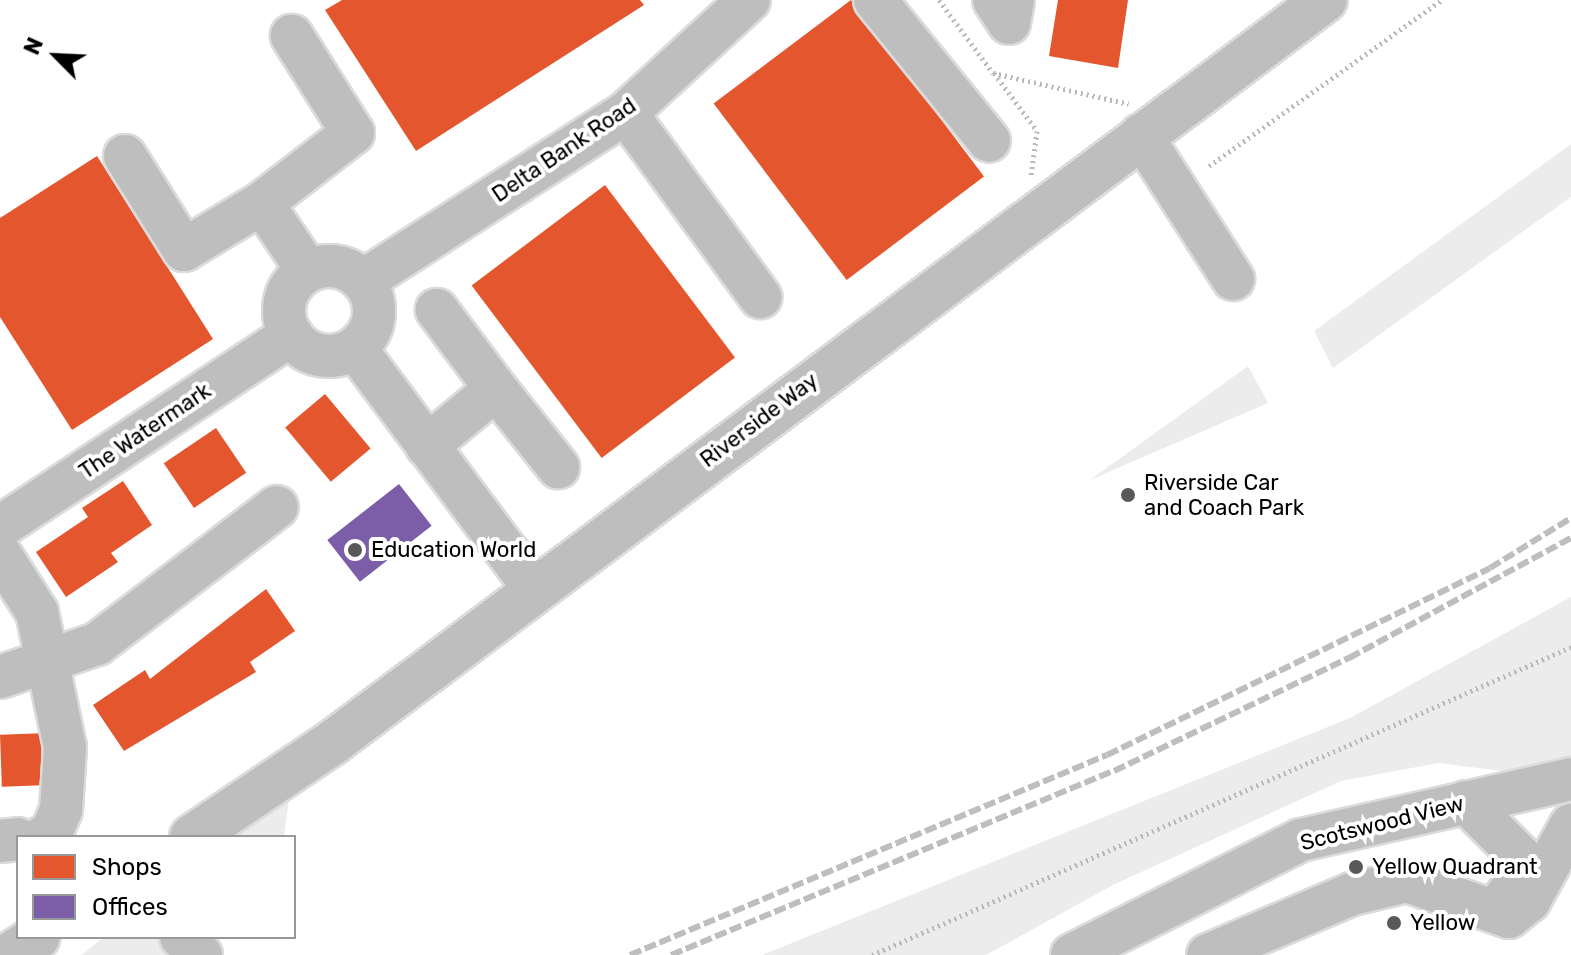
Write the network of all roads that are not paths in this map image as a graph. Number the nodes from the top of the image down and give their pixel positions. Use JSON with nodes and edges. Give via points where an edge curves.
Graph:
{"nodes":[{"id":1,"x":875,"y":0,"type":"edge"},
{"id":2,"x":994,"y":0,"type":"edge"},
{"id":3,"x":1013,"y":0,"type":"edge"},
{"id":4,"x":1325,"y":0,"type":"edge"},
{"id":5,"x":728,"y":8,"type":"edge"},
{"id":6,"x":292,"y":36,"type":"dead end"},
{"id":7,"x":626,"y":113,"type":"junction"},
{"id":8,"x":1140,"y":121,"type":"junction"},
{"id":9,"x":989,"y":141,"type":"dead end"},
{"id":10,"x":125,"y":156,"type":"dead end"},
{"id":11,"x":262,"y":203,"type":"junction"},
{"id":12,"x":308,"y":271,"type":"junction"},
{"id":13,"x":1233,"y":279,"type":"dead end"},
{"id":14,"x":363,"y":281,"type":"junction"},
{"id":15,"x":760,"y":297,"type":"dead end"},
{"id":16,"x":437,"y":310,"type":"dead end"},
{"id":17,"x":291,"y":335,"type":"junction"},
{"id":18,"x":355,"y":348,"type":"junction"},
{"id":19,"x":496,"y":389,"type":"junction"},
{"id":20,"x":427,"y":446,"type":"junction"},
{"id":21,"x":558,"y":467,"type":"dead end"},
{"id":22,"x":277,"y":507,"type":"dead end"},
{"id":23,"x":0,"y":527,"type":"edge"},
{"id":24,"x":0,"y":554,"type":"edge"},
{"id":25,"x":534,"y":588,"type":"junction"},
{"id":26,"x":51,"y":663,"type":"junction"},
{"id":27,"x":0,"y":677,"type":"edge"},
{"id":28,"x":1571,"y":779,"type":"edge"},
{"id":29,"x":1466,"y":802,"type":"junction"},
{"id":30,"x":1571,"y":825,"type":"edge"},
{"id":31,"x":50,"y":835,"type":"edge"},
{"id":32,"x":195,"y":835,"type":"edge"},
{"id":33,"x":1497,"y":911,"type":"junction"},
{"id":34,"x":35,"y":939,"type":"edge"},
{"id":35,"x":54,"y":939,"type":"edge"},
{"id":36,"x":183,"y":939,"type":"edge"},
{"id":37,"x":10,"y":955,"type":"edge"},
{"id":38,"x":201,"y":955,"type":"edge"},
{"id":39,"x":1072,"y":955,"type":"edge"},
{"id":40,"x":1208,"y":955,"type":"edge"}],
"edges":[{"from":1,"to":9,"type":"street"},
{"from":2,"to":3,"type":"street","via":[[1009,23]]},
{"from":4,"to":8,"type":"main road","name":"Riverside Way"},
{"from":5,"to":7,"type":"street","name":"Delta Bank Road"},
{"from":6,"to":11,"type":"street","via":[[353,133]]},
{"from":7,"to":14,"type":"street","name":"Delta Bank Road"},
{"from":7,"to":15,"type":"street"},
{"from":8,"to":13,"type":"street"},
{"from":8,"to":25,"type":"main road","name":"Riverside Way"},
{"from":10,"to":11,"type":"street","via":[[184,250]]},
{"from":11,"to":12,"type":"street"},
{"from":12,"to":14,"type":"street","via":[[337,267]]},
{"from":12,"to":17,"type":"street","via":[[285,307]]},
{"from":14,"to":18,"type":"street","via":[[372,324]]},
{"from":16,"to":19,"type":"street"},
{"from":17,"to":18,"type":"street","via":[[313,353]]},
{"from":17,"to":23,"type":"street","name":"The Watermark"},
{"from":18,"to":20,"type":"street"},
{"from":19,"to":20,"type":"street"},
{"from":19,"to":21,"type":"street"},
{"from":20,"to":25,"type":"street"},
{"from":22,"to":26,"type":"street","via":[[97,644]]},
{"from":24,"to":26,"type":"street","via":[[37,612]]},
{"from":25,"to":32,"type":"main road","name":"Riverside Way","via":[[332,743]]},
{"from":26,"to":27,"type":"street"},
{"from":26,"to":31,"type":"street","via":[[65,747],[61,810]]},
{"from":28,"to":29,"type":"street","name":"Scotswood View"},
{"from":29,"to":33,"type":"street","via":[[1520,856],[1519,878]]},
{"from":29,"to":39,"type":"street","name":"Scotswood View","via":[[1301,840]]},
{"from":30,"to":33,"type":"street","via":[[1529,901],[1509,917]]},
{"from":33,"to":40,"type":"street","via":[[1407,881],[1339,899]]},
{"from":34,"to":37,"type":"main road"},
{"from":35,"to":37,"type":"street"},
{"from":36,"to":38,"type":"street"}]}
